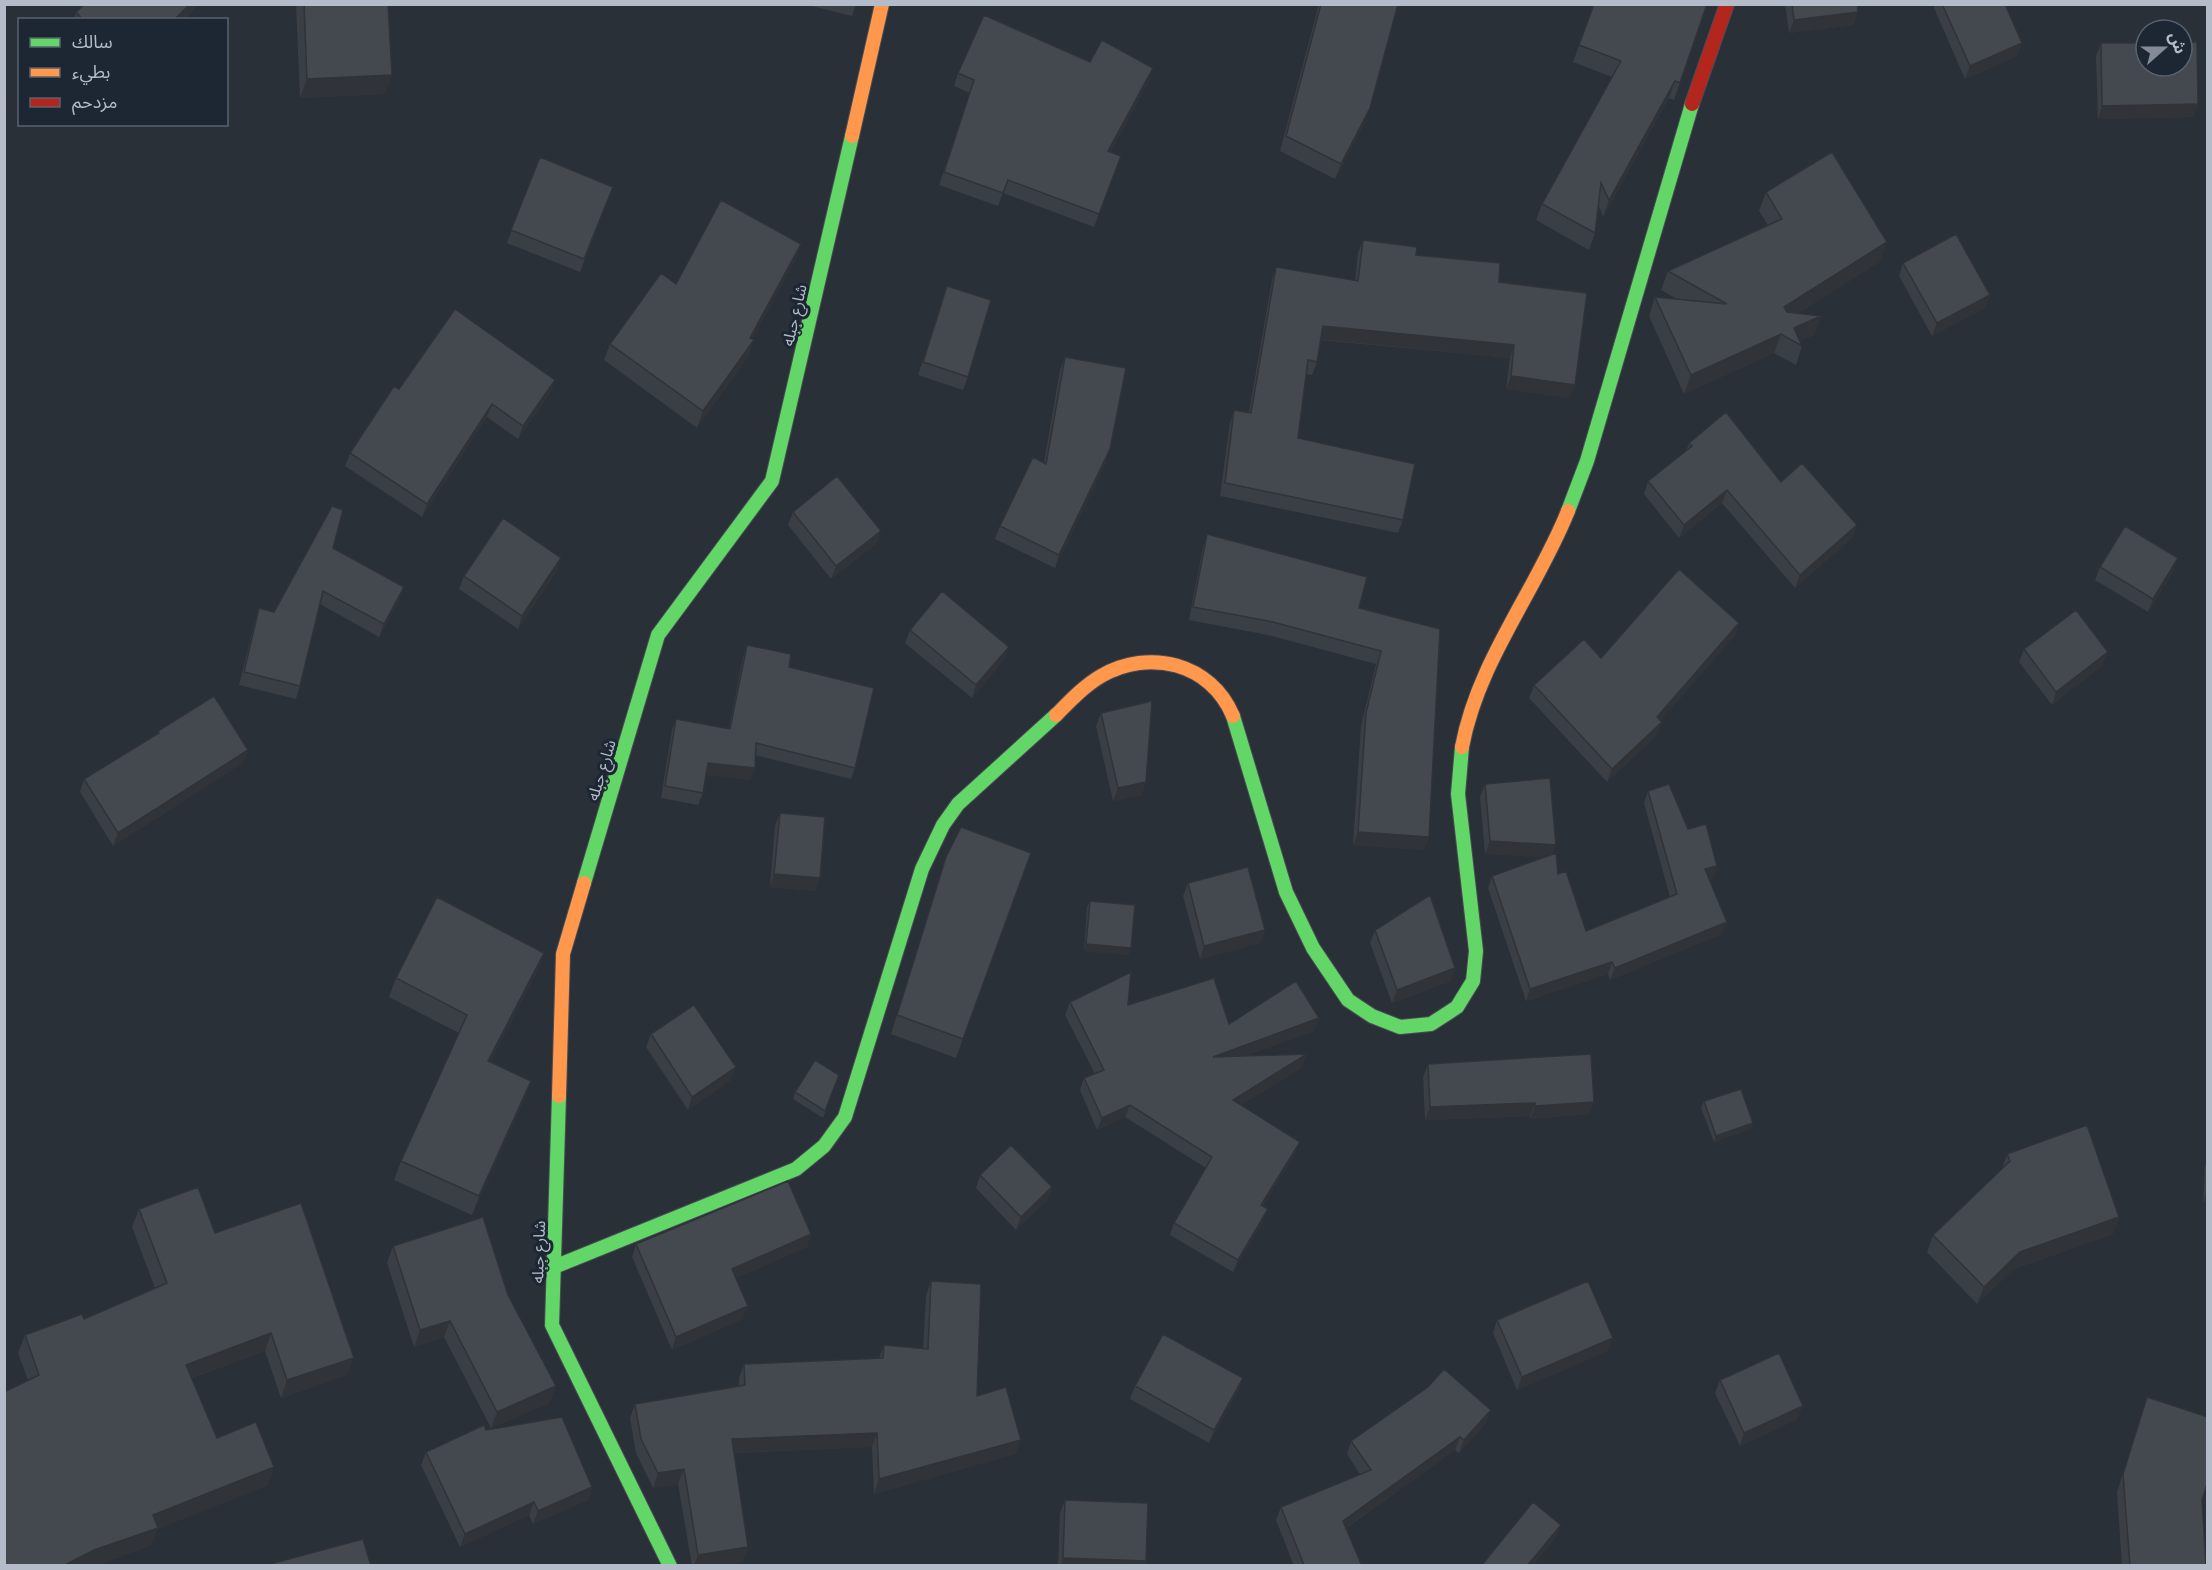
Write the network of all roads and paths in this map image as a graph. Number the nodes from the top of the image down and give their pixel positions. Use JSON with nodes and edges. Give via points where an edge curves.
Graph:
{"nodes":[{"id":1,"x":882,"y":4,"type":"edge"},
{"id":2,"x":1727,"y":4,"type":"edge"},
{"id":3,"x":554,"y":1267,"type":"junction"},
{"id":4,"x":670,"y":1566,"type":"edge"}],
"edges":[{"from":1,"to":3,"type":"street","name":"شارع جبله","via":[[772,481],[658,635],[563,954]]},
{"from":2,"to":3,"type":"street","via":[[1680,140],[1587,461],[1566,514],[1481,682],[1467,718],[1458,794],[1476,951],[1473,981],[1457,1007],[1431,1024],[1401,1027],[1371,1016],[1348,1000],[1312,948],[1286,892],[1236,722],[1224,697],[1179,664],[1152,660],[1124,664],[1100,676],[1079,694],[958,804],[943,825],[922,869],[846,1117],[817,1156],[796,1169]]},
{"from":3,"to":4,"type":"street","name":"شارع جبله","via":[[552,1325]]}]}
